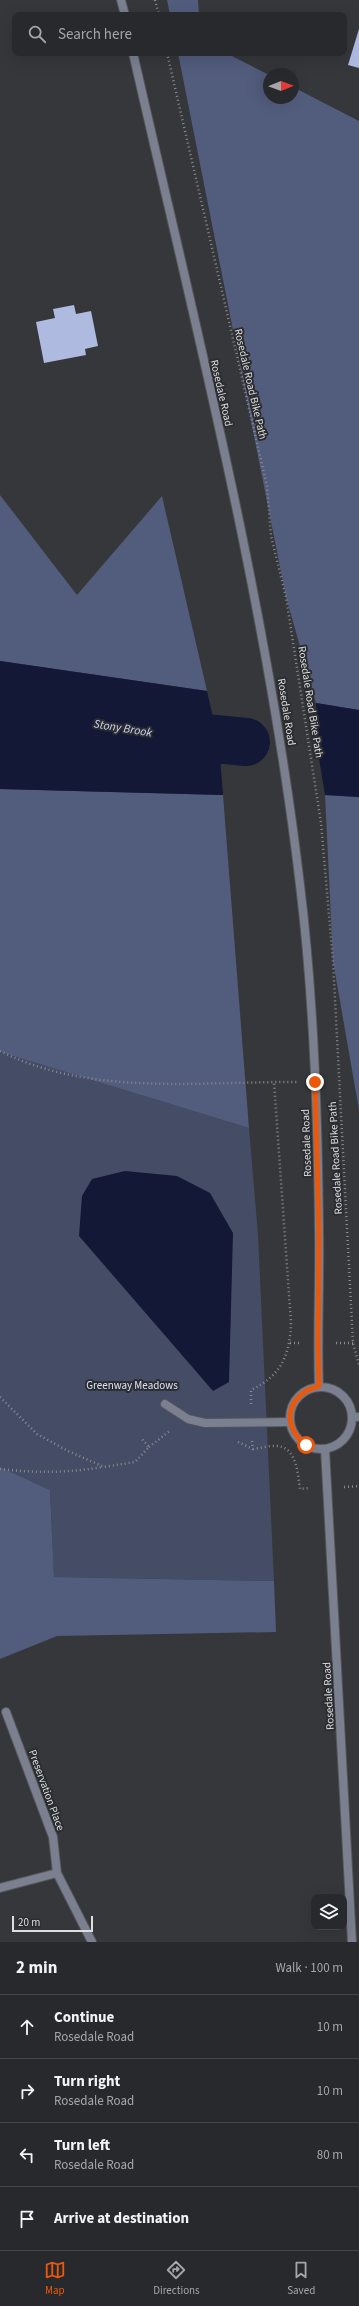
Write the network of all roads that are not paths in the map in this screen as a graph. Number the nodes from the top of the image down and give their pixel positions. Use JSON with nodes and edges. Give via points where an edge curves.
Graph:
{"nodes":[{"id":1,"x":121,"y":0,"type":"edge"},
{"id":2,"x":124,"y":12,"type":"edge"},
{"id":3,"x":134,"y":56,"type":"edge"},
{"id":4,"x":319,"y":1386,"type":"junction"},
{"id":5,"x":165,"y":1404,"type":"dead end"},
{"id":6,"x":356,"y":1417,"type":"edge"},
{"id":7,"x":290,"y":1422,"type":"junction"},
{"id":8,"x":324,"y":1449,"type":"junction"},
{"id":9,"x":6,"y":1712,"type":"dead end"},
{"id":10,"x":57,"y":1873,"type":"junction"},
{"id":11,"x":0,"y":1888,"type":"edge"},
{"id":12,"x":92,"y":1942,"type":"edge"},
{"id":13,"x":352,"y":1942,"type":"edge"}],
"edges":[{"from":1,"to":2,"type":"street"},
{"from":3,"to":4,"type":"street","name":"Rosedale Road","via":[[232,485],[270,677],[294,831],[308,964],[315,1082],[319,1233]]},
{"from":4,"to":6,"type":"street","via":[[329,1387],[342,1395]]},
{"from":4,"to":7,"type":"street","via":[[309,1389],[297,1398]]},
{"from":5,"to":7,"type":"street","via":[[188,1419],[205,1424]]},
{"from":6,"to":8,"type":"street","via":[[348,1435],[341,1442]]},
{"from":7,"to":8,"type":"street","via":[[293,1431],[302,1442]]},
{"from":8,"to":13,"type":"street","name":"Rosedale Road"},
{"from":9,"to":10,"type":"street","name":"Preservation Place","via":[[53,1837]]},
{"from":10,"to":11,"type":"street"},
{"from":10,"to":12,"type":"street","name":"Preservation Place"}]}
